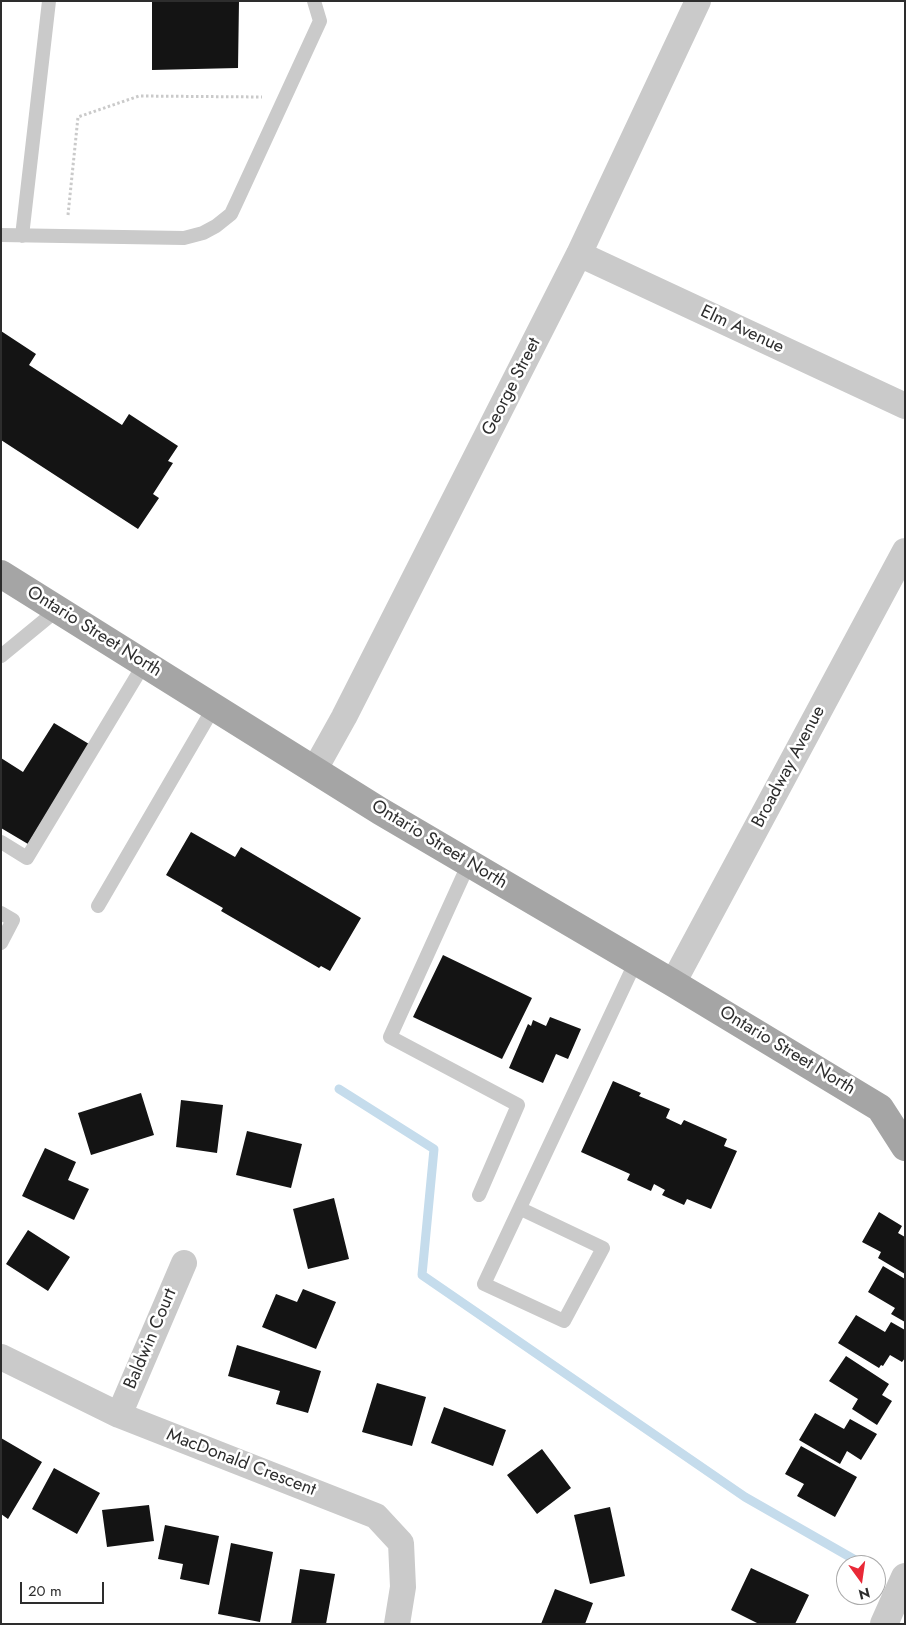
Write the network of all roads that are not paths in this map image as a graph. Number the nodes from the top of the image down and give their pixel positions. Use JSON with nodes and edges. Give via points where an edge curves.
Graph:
{"nodes":[{"id":1,"x":49,"y":1,"type":"edge"},
{"id":2,"x":314,"y":1,"type":"edge"},
{"id":3,"x":698,"y":1,"type":"edge"},
{"id":4,"x":1,"y":235,"type":"edge"},
{"id":5,"x":22,"y":236,"type":"junction"},
{"id":6,"x":580,"y":254,"type":"junction"},
{"id":7,"x":905,"y":406,"type":"edge"},
{"id":8,"x":905,"y":551,"type":"edge"},
{"id":9,"x":1,"y":574,"type":"edge"},
{"id":10,"x":57,"y":610,"type":"junction"},
{"id":11,"x":1,"y":656,"type":"edge"},
{"id":12,"x":144,"y":664,"type":"junction"},
{"id":13,"x":214,"y":707,"type":"junction"},
{"id":14,"x":315,"y":769,"type":"junction"},
{"id":15,"x":1,"y":842,"type":"edge"},
{"id":16,"x":469,"y":863,"type":"junction"},
{"id":17,"x":98,"y":906,"type":"dead end"},
{"id":18,"x":1,"y":913,"type":"edge"},
{"id":19,"x":1,"y":943,"type":"edge"},
{"id":20,"x":636,"y":961,"type":"junction"},
{"id":21,"x":673,"y":983,"type":"junction"},
{"id":22,"x":893,"y":1109,"type":"edge"},
{"id":23,"x":905,"y":1146,"type":"edge"},
{"id":24,"x":479,"y":1195,"type":"dead end"},
{"id":25,"x":521,"y":1209,"type":"junction"},
{"id":26,"x":184,"y":1264,"type":"dead end"},
{"id":27,"x":1,"y":1357,"type":"edge"},
{"id":28,"x":118,"y":1415,"type":"junction"},
{"id":29,"x":905,"y":1577,"type":"edge"},
{"id":30,"x":397,"y":1624,"type":"edge"},
{"id":31,"x":884,"y":1624,"type":"edge"}],
"edges":[{"from":1,"to":5,"type":"lane"},
{"from":2,"to":5,"type":"lane","via":[[320,20],[230,214],[216,226],[184,238]]},
{"from":3,"to":6,"type":"street","name":"George Street"},
{"from":4,"to":5,"type":"lane"},
{"from":6,"to":7,"type":"street","name":"Elm Avenue"},
{"from":6,"to":14,"type":"street","name":"George Street"},
{"from":8,"to":21,"type":"street","name":"Broadway Avenue"},
{"from":9,"to":10,"type":"main road","name":"Ontario Street North"},
{"from":10,"to":11,"type":"lane"},
{"from":10,"to":12,"type":"main road","name":"Ontario Street North"},
{"from":12,"to":13,"type":"main road","name":"Ontario Street North"},
{"from":12,"to":15,"type":"lane","via":[[27,858]]},
{"from":13,"to":14,"type":"main road","name":"Ontario Street North"},
{"from":13,"to":17,"type":"lane"},
{"from":14,"to":16,"type":"main road","name":"Ontario Street North"},
{"from":16,"to":20,"type":"main road","name":"Ontario Street North"},
{"from":16,"to":24,"type":"lane","via":[[390,1037],[518,1105]]},
{"from":18,"to":19,"type":"lane","via":[[13,920]]},
{"from":20,"to":21,"type":"main road","name":"Ontario Street North"},
{"from":20,"to":25,"type":"lane"},
{"from":21,"to":22,"type":"main road","name":"Ontario Street North"},
{"from":22,"to":23,"type":"main road","name":"Ontario Street North"},
{"from":25,"to":25,"type":"lane","via":[[484,1284],[564,1322],[603,1248]]},
{"from":26,"to":28,"type":"street","name":"Baldwin Court"},
{"from":27,"to":28,"type":"street","name":"MacDonald Crescent"},
{"from":28,"to":30,"type":"street","name":"MacDonald Crescent","via":[[376,1516],[401,1543],[403,1586]]},
{"from":29,"to":31,"type":"street"}]}
